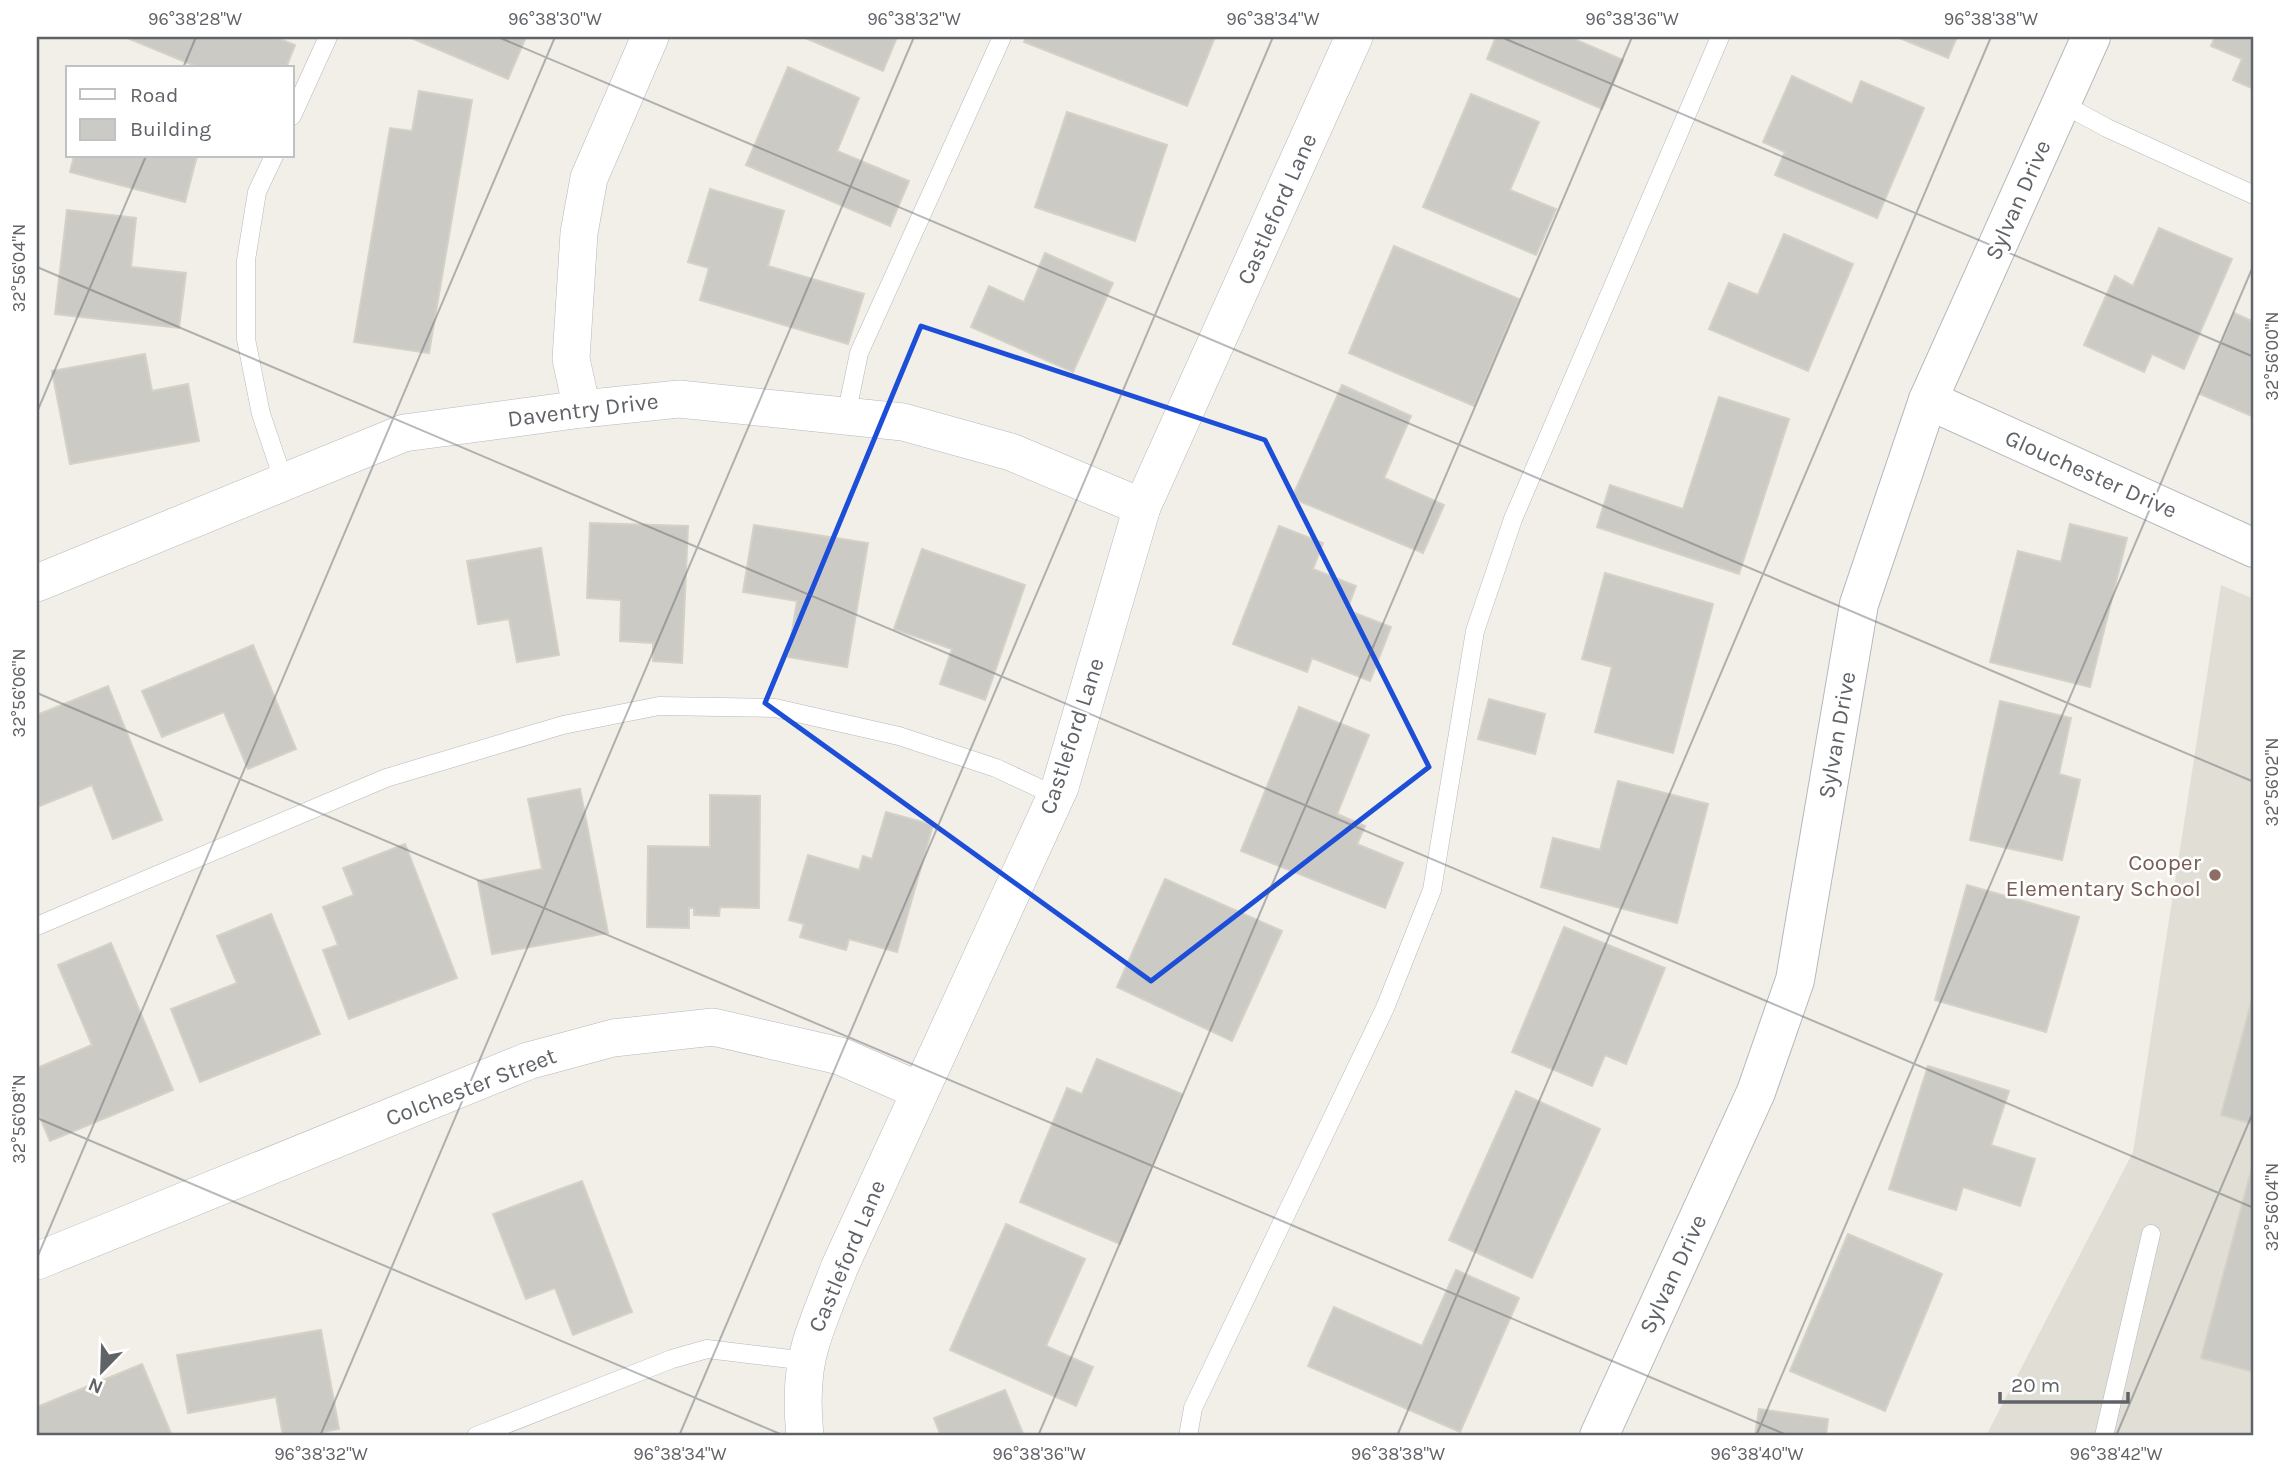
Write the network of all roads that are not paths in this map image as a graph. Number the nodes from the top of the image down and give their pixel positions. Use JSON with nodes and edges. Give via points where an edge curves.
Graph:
{"nodes":[{"id":1,"x":328,"y":37,"type":"edge"},
{"id":2,"x":650,"y":37,"type":"edge"},
{"id":3,"x":1002,"y":37,"type":"edge"},
{"id":4,"x":1354,"y":37,"type":"edge"},
{"id":5,"x":1720,"y":37,"type":"edge"},
{"id":6,"x":2091,"y":37,"type":"edge"},
{"id":7,"x":2061,"y":103,"type":"junction"},
{"id":8,"x":294,"y":112,"type":"edge"},
{"id":9,"x":273,"y":158,"type":"edge"},
{"id":10,"x":2254,"y":195,"type":"edge"},
{"id":11,"x":1928,"y":400,"type":"junction"},
{"id":12,"x":582,"y":409,"type":"junction"},
{"id":13,"x":846,"y":416,"type":"junction"},
{"id":14,"x":284,"y":482,"type":"junction"},
{"id":15,"x":1142,"y":507,"type":"junction"},
{"id":16,"x":2254,"y":548,"type":"edge"},
{"id":17,"x":37,"y":583,"type":"edge"},
{"id":18,"x":1056,"y":796,"type":"junction"},
{"id":19,"x":37,"y":926,"type":"edge"},
{"id":20,"x":920,"y":1091,"type":"junction"},
{"id":21,"x":2151,"y":1234,"type":"dead end"},
{"id":22,"x":37,"y":1261,"type":"edge"},
{"id":23,"x":807,"y":1360,"type":"junction"},
{"id":24,"x":476,"y":1436,"type":"edge"},
{"id":25,"x":805,"y":1436,"type":"edge"},
{"id":26,"x":1188,"y":1436,"type":"edge"},
{"id":27,"x":1599,"y":1436,"type":"edge"},
{"id":28,"x":2104,"y":1436,"type":"edge"}],
"edges":[{"from":1,"to":8,"type":"lane"},
{"from":2,"to":12,"type":"street","via":[[589,178],[579,233],[570,359]]},
{"from":3,"to":13,"type":"lane","via":[[859,353]]},
{"from":4,"to":15,"type":"street","name":"Castleford Lane"},
{"from":5,"to":26,"type":"lane","via":[[1513,519],[1479,619],[1432,890],[1385,1008],[1193,1408]]},
{"from":6,"to":7,"type":"street","name":"Sylvan Drive"},
{"from":7,"to":10,"type":"lane"},
{"from":7,"to":11,"type":"street","name":"Sylvan Drive"},
{"from":9,"to":14,"type":"lane","via":[[257,192],[246,260],[246,339],[261,414]]},
{"from":11,"to":16,"type":"street","name":"Glouchester Drive"},
{"from":11,"to":27,"type":"street","name":"Sylvan Drive","via":[[1859,604],[1795,980],[1756,1091]]},
{"from":12,"to":13,"type":"street","name":"Daventry Drive","via":[[679,399]]},
{"from":12,"to":14,"type":"street","name":"Daventry Drive","via":[[404,433]]},
{"from":13,"to":15,"type":"street","name":"Daventry Drive","via":[[903,422],[1011,452]]},
{"from":14,"to":17,"type":"street","name":"Daventry Drive"},
{"from":15,"to":18,"type":"street","name":"Castleford Lane"},
{"from":18,"to":19,"type":"lane","via":[[996,768],[899,736],[775,708],[659,706],[563,725],[386,778]]},
{"from":18,"to":20,"type":"street","name":"Castleford Lane"},
{"from":20,"to":22,"type":"street","name":"Colchester Street","via":[[840,1056],[713,1027],[613,1038],[528,1062]]},
{"from":20,"to":23,"type":"street","name":"Castleford Lane","via":[[840,1266]]},
{"from":21,"to":28,"type":"lane"},
{"from":23,"to":24,"type":"lane","via":[[707,1349]]},
{"from":23,"to":25,"type":"street","name":"Castleford Lane"}]}
